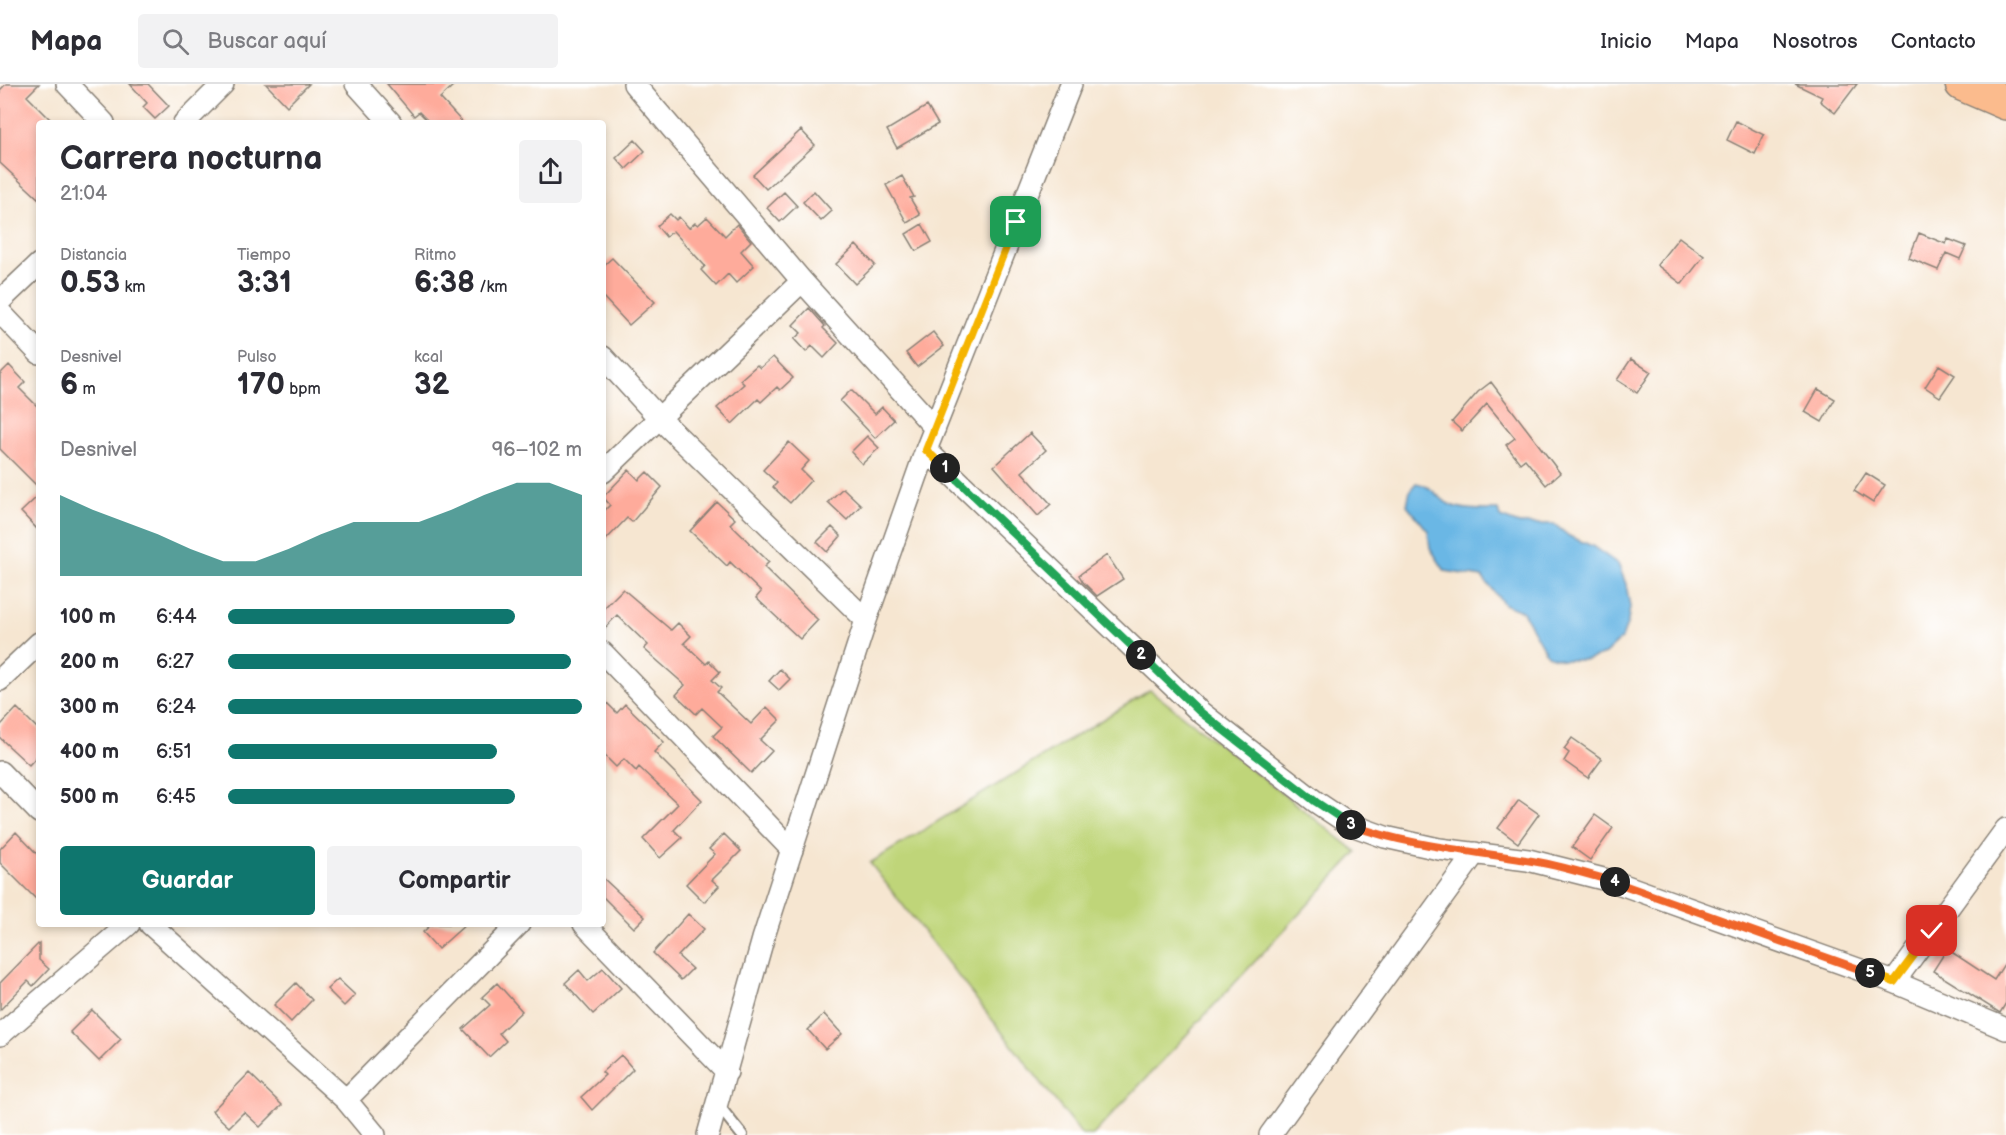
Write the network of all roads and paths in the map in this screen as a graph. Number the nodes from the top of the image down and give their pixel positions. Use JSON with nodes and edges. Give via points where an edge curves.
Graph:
{"nodes":[{"id":1,"x":67,"y":84,"type":"edge"},
{"id":2,"x":223,"y":84,"type":"edge"},
{"id":3,"x":356,"y":84,"type":"edge"},
{"id":4,"x":634,"y":84,"type":"edge"},
{"id":5,"x":1071,"y":84,"type":"edge"},
{"id":6,"x":1962,"y":84,"type":"edge"},
{"id":7,"x":2006,"y":103,"type":"edge"},
{"id":8,"x":101,"y":120,"type":"edge"},
{"id":9,"x":187,"y":120,"type":"edge"},
{"id":10,"x":388,"y":120,"type":"edge"},
{"id":11,"x":36,"y":267,"type":"edge"},
{"id":12,"x":802,"y":281,"type":"junction"},
{"id":13,"x":0,"y":301,"type":"edge"},
{"id":14,"x":0,"y":312,"type":"edge"},
{"id":15,"x":36,"y":350,"type":"edge"},
{"id":16,"x":606,"y":360,"type":"edge"},
{"id":17,"x":659,"y":418,"type":"junction"},
{"id":18,"x":935,"y":429,"type":"junction"},
{"id":19,"x":926,"y":450,"type":"junction"},
{"id":20,"x":606,"y":469,"type":"edge"},
{"id":21,"x":866,"y":620,"type":"junction"},
{"id":22,"x":36,"y":646,"type":"edge"},
{"id":23,"x":606,"y":656,"type":"edge"},
{"id":24,"x":0,"y":680,"type":"edge"},
{"id":25,"x":0,"y":772,"type":"edge"},
{"id":26,"x":36,"y":809,"type":"edge"},
{"id":27,"x":2006,"y":829,"type":"edge"},
{"id":28,"x":792,"y":850,"type":"junction"},
{"id":29,"x":1475,"y":853,"type":"junction"},
{"id":30,"x":126,"y":927,"type":"edge"},
{"id":31,"x":153,"y":927,"type":"edge"},
{"id":32,"x":516,"y":927,"type":"edge"},
{"id":33,"x":587,"y":927,"type":"edge"},
{"id":34,"x":1894,"y":982,"type":"junction"},
{"id":35,"x":2006,"y":1029,"type":"edge"},
{"id":36,"x":0,"y":1035,"type":"edge"},
{"id":37,"x":727,"y":1072,"type":"junction"},
{"id":38,"x":346,"y":1100,"type":"junction"},
{"id":39,"x":718,"y":1105,"type":"junction"},
{"id":40,"x":375,"y":1135,"type":"edge"},
{"id":41,"x":708,"y":1135,"type":"edge"},
{"id":42,"x":742,"y":1135,"type":"edge"},
{"id":43,"x":1270,"y":1135,"type":"edge"}],
"edges":[{"from":1,"to":8,"type":"street"},
{"from":2,"to":9,"type":"street"},
{"from":3,"to":10,"type":"street"},
{"from":4,"to":12,"type":"street"},
{"from":5,"to":18,"type":"street"},
{"from":6,"to":7,"type":"main road"},
{"from":11,"to":13,"type":"street"},
{"from":12,"to":17,"type":"street"},
{"from":12,"to":18,"type":"street"},
{"from":14,"to":15,"type":"street"},
{"from":16,"to":17,"type":"street"},
{"from":17,"to":20,"type":"street"},
{"from":17,"to":21,"type":"street"},
{"from":18,"to":19,"type":"street"},
{"from":19,"to":21,"type":"street"},
{"from":19,"to":29,"type":"street","via":[[1199,711],[1316,802],[1348,824],[1384,837]]},
{"from":21,"to":28,"type":"street"},
{"from":22,"to":24,"type":"street"},
{"from":23,"to":28,"type":"street"},
{"from":25,"to":26,"type":"street"},
{"from":27,"to":34,"type":"street"},
{"from":28,"to":37,"type":"street"},
{"from":29,"to":34,"type":"street","via":[[1528,860],[1615,882]]},
{"from":29,"to":43,"type":"street"},
{"from":30,"to":36,"type":"street"},
{"from":31,"to":38,"type":"street"},
{"from":32,"to":38,"type":"street"},
{"from":33,"to":37,"type":"street"},
{"from":34,"to":35,"type":"street"},
{"from":37,"to":39,"type":"street"},
{"from":38,"to":40,"type":"street"},
{"from":39,"to":41,"type":"street"},
{"from":39,"to":42,"type":"lane"}]}
